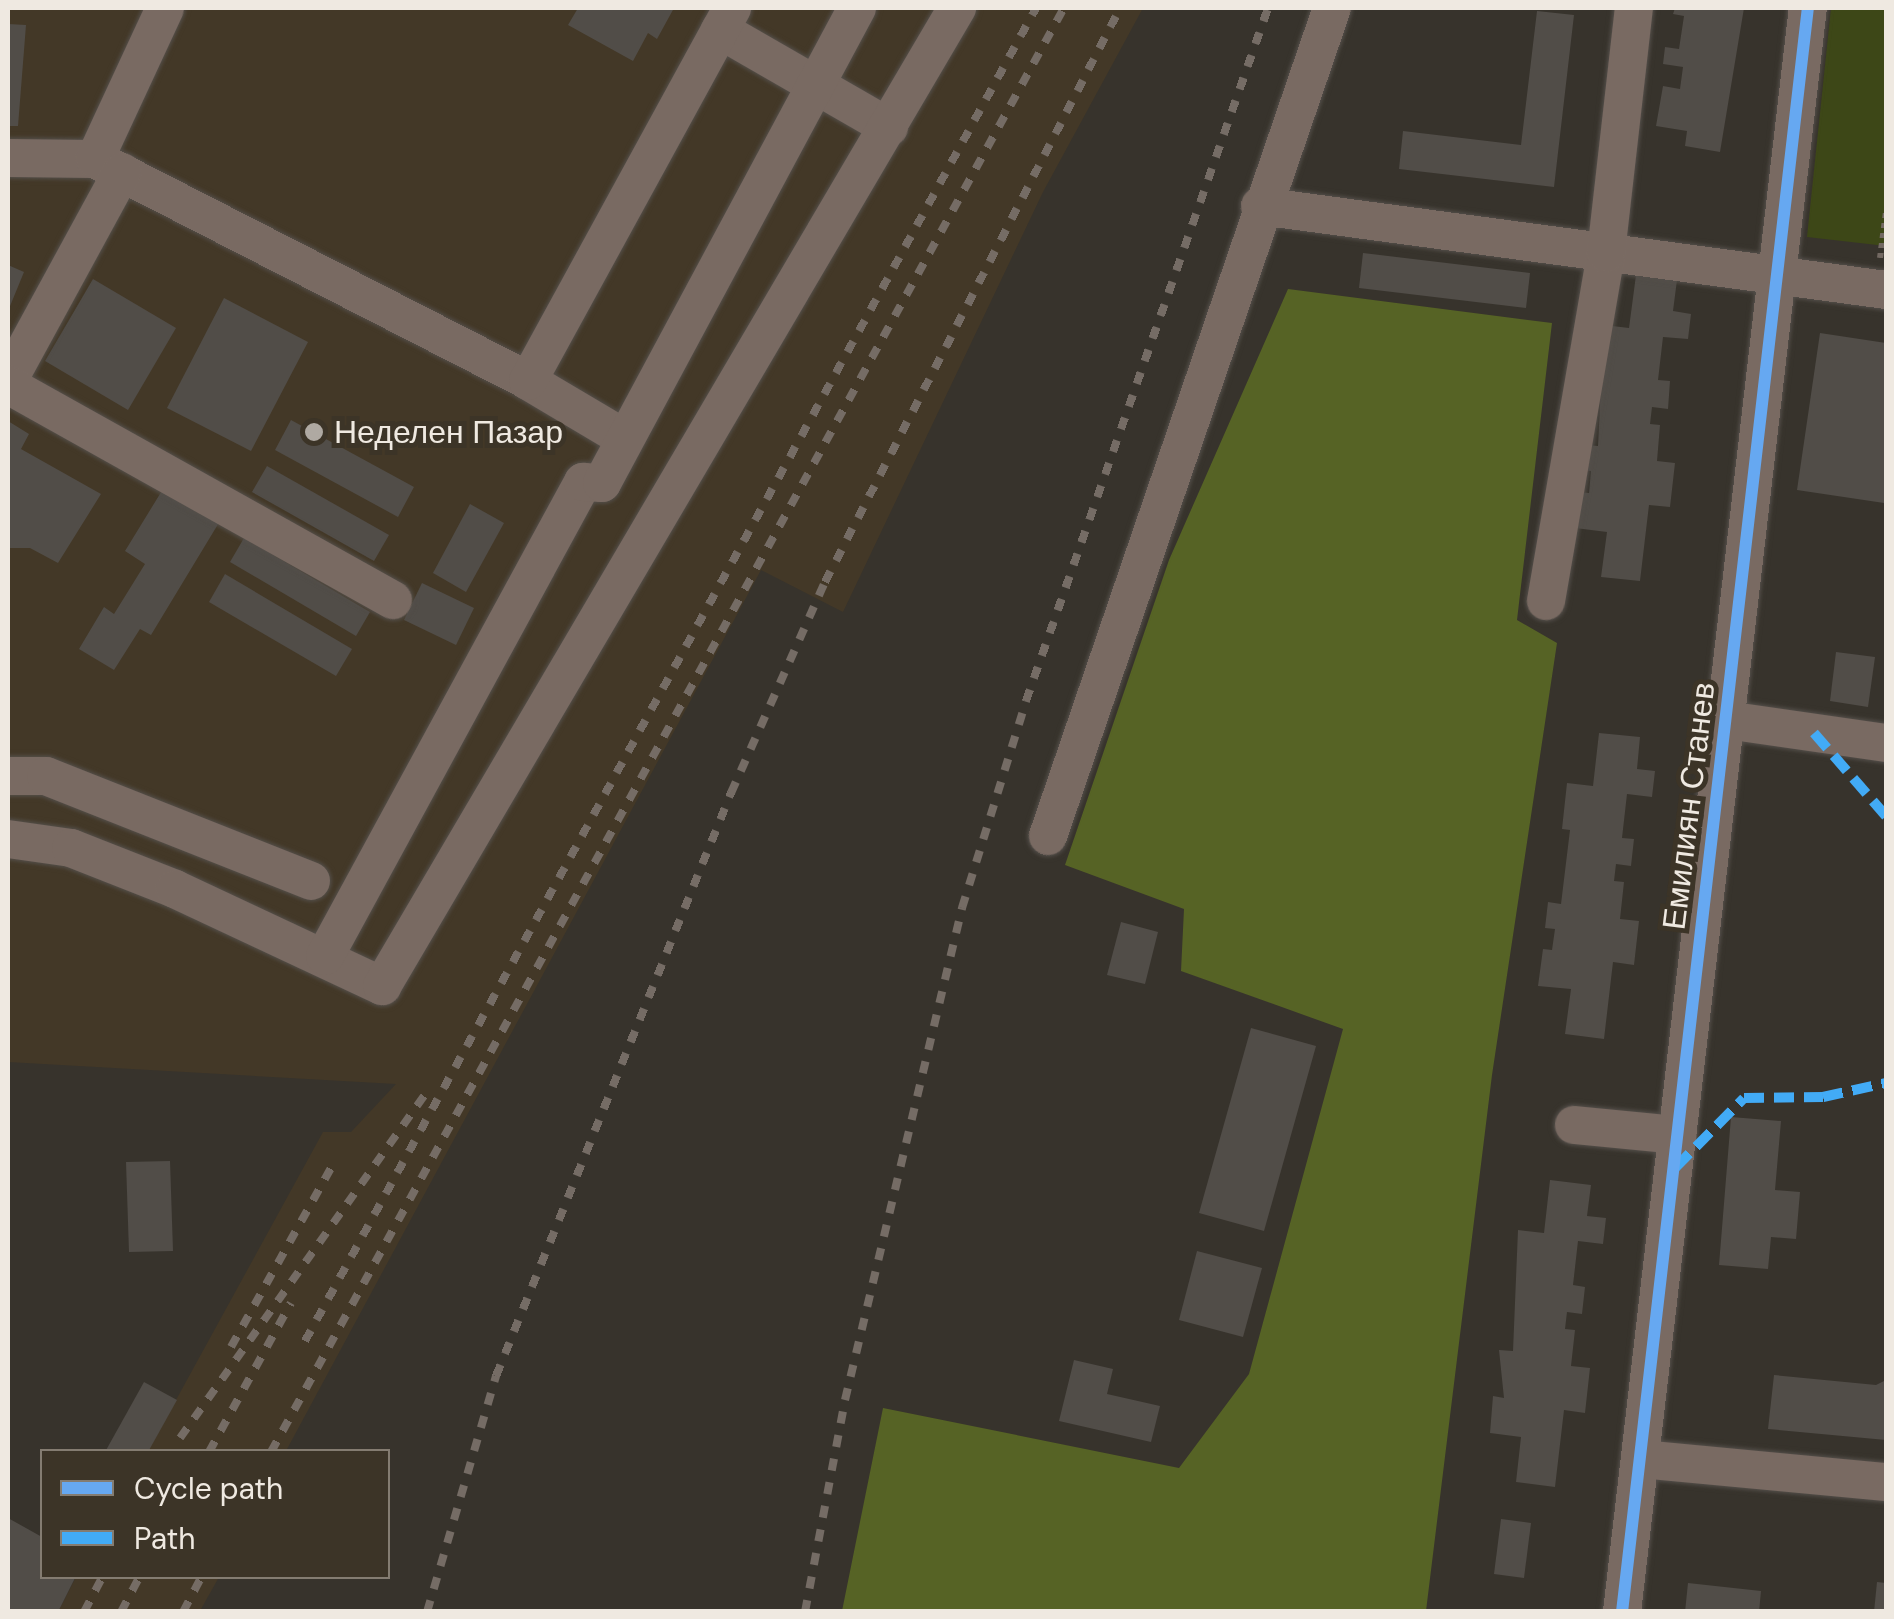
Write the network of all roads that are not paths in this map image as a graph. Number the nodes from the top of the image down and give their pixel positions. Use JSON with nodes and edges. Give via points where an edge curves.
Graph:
{"nodes":[{"id":1,"x":165,"y":8,"type":"edge"},
{"id":2,"x":856,"y":8,"type":"edge"},
{"id":3,"x":956,"y":8,"type":"edge"},
{"id":4,"x":1332,"y":8,"type":"edge"},
{"id":5,"x":1634,"y":8,"type":"edge"},
{"id":6,"x":1808,"y":8,"type":"edge"},
{"id":7,"x":726,"y":19,"type":"edge"},
{"id":8,"x":813,"y":84,"type":"junction"},
{"id":9,"x":889,"y":127,"type":"junction"},
{"id":10,"x":8,"y":158,"type":"edge"},
{"id":11,"x":109,"y":166,"type":"junction"},
{"id":12,"x":1260,"y":206,"type":"junction"},
{"id":13,"x":1606,"y":253,"type":"junction"},
{"id":14,"x":1779,"y":274,"type":"junction"},
{"id":15,"x":1886,"y":290,"type":"edge"},
{"id":16,"x":528,"y":381,"type":"junction"},
{"id":17,"x":8,"y":383,"type":"edge"},
{"id":18,"x":624,"y":438,"type":"junction"},
{"id":19,"x":393,"y":600,"type":"dead end"},
{"id":20,"x":1546,"y":601,"type":"dead end"},
{"id":21,"x":1726,"y":720,"type":"junction"},
{"id":22,"x":1886,"y":743,"type":"edge"},
{"id":23,"x":8,"y":776,"type":"edge"},
{"id":24,"x":1048,"y":836,"type":"dead end"},
{"id":25,"x":8,"y":839,"type":"edge"},
{"id":26,"x":311,"y":882,"type":"dead end"},
{"id":27,"x":325,"y":956,"type":"junction"},
{"id":28,"x":1574,"y":1125,"type":"dead end"},
{"id":29,"x":1678,"y":1135,"type":"junction"},
{"id":30,"x":1642,"y":1458,"type":"junction"},
{"id":31,"x":1886,"y":1482,"type":"edge"},
{"id":32,"x":1622,"y":1612,"type":"edge"}],
"edges":[{"from":1,"to":11,"type":"street"},
{"from":2,"to":8,"type":"street"},
{"from":3,"to":9,"type":"street"},
{"from":4,"to":12,"type":"street"},
{"from":5,"to":13,"type":"street"},
{"from":6,"to":14,"type":"street","name":"Емилиян Станев"},
{"from":7,"to":8,"type":"street"},
{"from":7,"to":16,"type":"street"},
{"from":8,"to":9,"type":"street"},
{"from":8,"to":18,"type":"street"},
{"from":9,"to":27,"type":"street","via":[[382,986]]},
{"from":10,"to":11,"type":"street"},
{"from":11,"to":16,"type":"street"},
{"from":11,"to":17,"type":"street"},
{"from":12,"to":13,"type":"street"},
{"from":12,"to":24,"type":"street"},
{"from":13,"to":14,"type":"street"},
{"from":13,"to":20,"type":"street"},
{"from":14,"to":15,"type":"street"},
{"from":14,"to":21,"type":"street","name":"Емилиян Станев"},
{"from":16,"to":18,"type":"street"},
{"from":17,"to":19,"type":"street"},
{"from":18,"to":27,"type":"street","via":[[602,483],[583,482]]},
{"from":21,"to":22,"type":"street"},
{"from":21,"to":29,"type":"street","name":"Емилиян Станев"},
{"from":23,"to":26,"type":"street","via":[[46,776]]},
{"from":25,"to":27,"type":"street","via":[[71,848]]},
{"from":28,"to":29,"type":"street"},
{"from":29,"to":30,"type":"street","name":"Емилиян Станев"},
{"from":30,"to":31,"type":"street"},
{"from":30,"to":32,"type":"street","name":"Емилиян Станев"}]}
